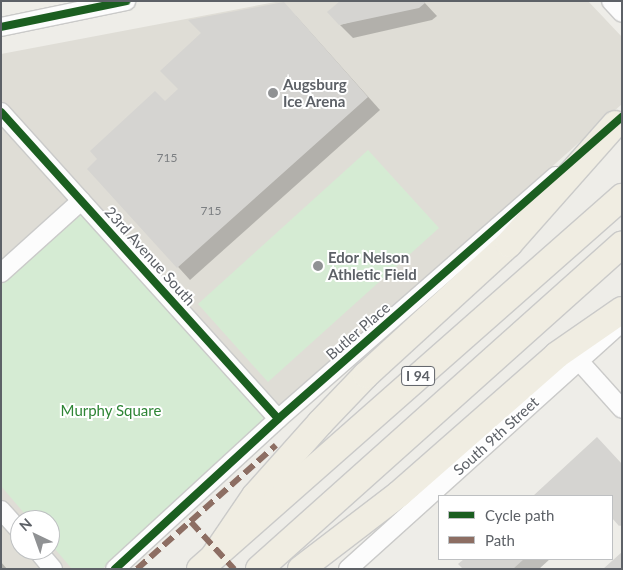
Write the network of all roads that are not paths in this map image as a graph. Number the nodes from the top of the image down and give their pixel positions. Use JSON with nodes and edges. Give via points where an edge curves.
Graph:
{"nodes":[{"id":1,"x":126,"y":1,"type":"edge"},
{"id":2,"x":611,"y":1,"type":"edge"},
{"id":3,"x":622,"y":13,"type":"edge"},
{"id":4,"x":1,"y":27,"type":"edge"},
{"id":5,"x":1,"y":112,"type":"edge"},
{"id":6,"x":618,"y":121,"type":"edge"},
{"id":7,"x":622,"y":196,"type":"edge"},
{"id":8,"x":82,"y":201,"type":"junction"},
{"id":9,"x":622,"y":244,"type":"edge"},
{"id":10,"x":1,"y":273,"type":"edge"},
{"id":11,"x":622,"y":310,"type":"edge"},
{"id":12,"x":622,"y":323,"type":"edge"},
{"id":13,"x":579,"y":361,"type":"junction"},
{"id":14,"x":622,"y":409,"type":"edge"},
{"id":15,"x":278,"y":419,"type":"junction"},
{"id":16,"x":1,"y":510,"type":"edge"},
{"id":17,"x":10,"y":520,"type":"edge"},
{"id":18,"x":207,"y":562,"type":"edge"},
{"id":19,"x":115,"y":569,"type":"edge"},
{"id":20,"x":259,"y":569,"type":"edge"},
{"id":21,"x":301,"y":569,"type":"edge"},
{"id":22,"x":348,"y":569,"type":"edge"}],
"edges":[{"from":1,"to":4,"type":"street"},
{"from":2,"to":3,"type":"street"},
{"from":5,"to":8,"type":"street","name":"23rd Avenue South"},
{"from":6,"to":15,"type":"street","name":"Butler Place"},
{"from":6,"to":18,"type":"highway","via":[[509,244],[366,375],[335,408],[256,496]]},
{"from":7,"to":18,"type":"highway","number":"I 94"},
{"from":8,"to":10,"type":"street"},
{"from":8,"to":15,"type":"street","name":"23rd Avenue South"},
{"from":9,"to":20,"type":"highway","number":"I 94"},
{"from":11,"to":21,"type":"highway","via":[[557,355],[399,494]]},
{"from":12,"to":13,"type":"street","name":"South 9th Street"},
{"from":13,"to":14,"type":"street"},
{"from":13,"to":22,"type":"street","name":"South 9th Street"},
{"from":15,"to":19,"type":"street","name":"Butler Place"},
{"from":16,"to":17,"type":"street"}]}
